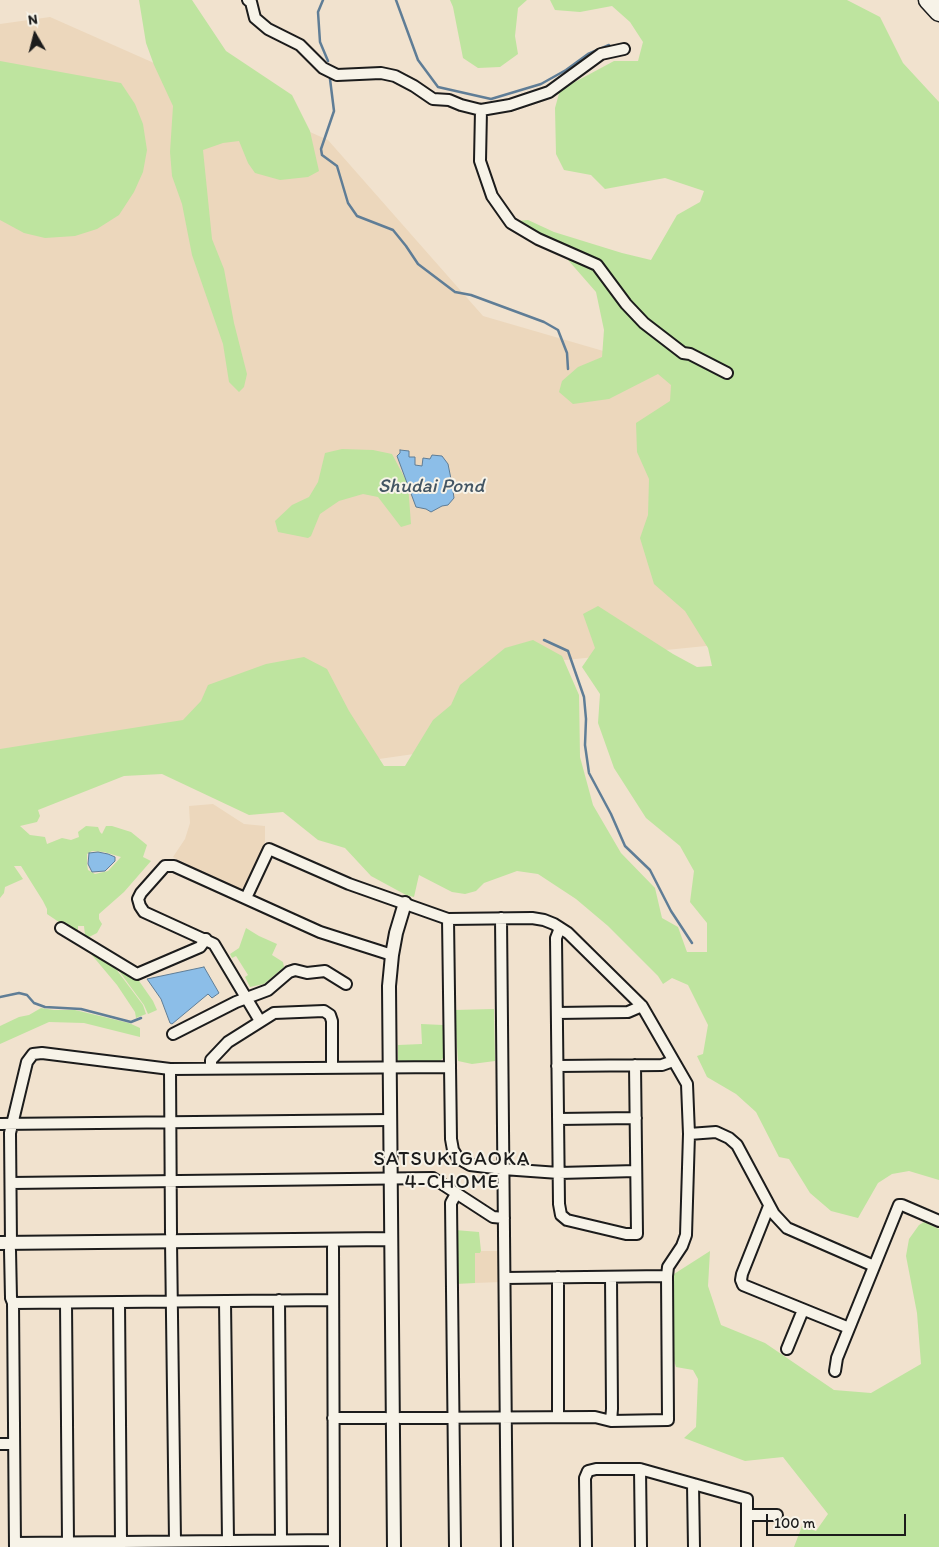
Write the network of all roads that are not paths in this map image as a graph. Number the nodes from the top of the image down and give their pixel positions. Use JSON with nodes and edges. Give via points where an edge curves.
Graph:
{"nodes":[{"id":1,"x":248,"y":0,"type":"edge"},
{"id":2,"x":928,"y":0,"type":"edge"},
{"id":3,"x":939,"y":12,"type":"edge"},
{"id":4,"x":624,"y":48,"type":"dead end"},
{"id":5,"x":481,"y":110,"type":"junction"},
{"id":6,"x":727,"y":373,"type":"dead end"},
{"id":7,"x":246,"y":898,"type":"junction"},
{"id":8,"x":405,"y":903,"type":"junction"},
{"id":9,"x":501,"y":918,"type":"junction"},
{"id":10,"x":448,"y":919,"type":"junction"},
{"id":11,"x":61,"y":928,"type":"dead end"},
{"id":12,"x":560,"y":928,"type":"junction"},
{"id":13,"x":206,"y":940,"type":"junction"},
{"id":14,"x":392,"y":955,"type":"junction"},
{"id":15,"x":346,"y":984,"type":"dead end"},
{"id":16,"x":246,"y":998,"type":"junction"},
{"id":17,"x":642,"y":1006,"type":"junction"},
{"id":18,"x":557,"y":1013,"type":"junction"},
{"id":19,"x":260,"y":1021,"type":"junction"},
{"id":20,"x":173,"y":1034,"type":"dead end"},
{"id":21,"x":673,"y":1061,"type":"junction"},
{"id":22,"x":635,"y":1065,"type":"junction"},
{"id":23,"x":557,"y":1066,"type":"junction"},
{"id":24,"x":332,"y":1067,"type":"junction"},
{"id":25,"x":389,"y":1067,"type":"junction"},
{"id":26,"x":450,"y":1067,"type":"junction"},
{"id":27,"x":212,"y":1068,"type":"junction"},
{"id":28,"x":170,"y":1069,"type":"junction"},
{"id":29,"x":636,"y":1118,"type":"junction"},
{"id":30,"x":558,"y":1119,"type":"junction"},
{"id":31,"x":390,"y":1120,"type":"junction"},
{"id":32,"x":170,"y":1122,"type":"junction"},
{"id":33,"x":0,"y":1124,"type":"edge"},
{"id":34,"x":12,"y":1124,"type":"junction"},
{"id":35,"x":689,"y":1134,"type":"junction"},
{"id":36,"x":503,"y":1169,"type":"junction"},
{"id":37,"x":636,"y":1171,"type":"junction"},
{"id":38,"x":559,"y":1173,"type":"junction"},
{"id":39,"x":390,"y":1179,"type":"junction"},
{"id":40,"x":171,"y":1181,"type":"junction"},
{"id":41,"x":11,"y":1183,"type":"junction"},
{"id":42,"x":456,"y":1194,"type":"junction"},
{"id":43,"x":769,"y":1206,"type":"junction"},
{"id":44,"x":504,"y":1218,"type":"junction"},
{"id":45,"x":939,"y":1221,"type":"edge"},
{"id":46,"x":171,"y":1238,"type":"junction"},
{"id":47,"x":391,"y":1239,"type":"junction"},
{"id":48,"x":7,"y":1245,"type":"edge"},
{"id":49,"x":333,"y":1247,"type":"dead end"},
{"id":50,"x":874,"y":1266,"type":"junction"},
{"id":51,"x":667,"y":1276,"type":"junction"},
{"id":52,"x":558,"y":1277,"type":"junction"},
{"id":53,"x":611,"y":1277,"type":"junction"},
{"id":54,"x":505,"y":1278,"type":"junction"},
{"id":55,"x":278,"y":1300,"type":"junction"},
{"id":56,"x":333,"y":1300,"type":"junction"},
{"id":57,"x":226,"y":1301,"type":"junction"},
{"id":58,"x":120,"y":1302,"type":"junction"},
{"id":59,"x":172,"y":1302,"type":"junction"},
{"id":60,"x":13,"y":1303,"type":"junction"},
{"id":61,"x":66,"y":1303,"type":"junction"},
{"id":62,"x":803,"y":1310,"type":"junction"},
{"id":63,"x":849,"y":1328,"type":"junction"},
{"id":64,"x":787,"y":1349,"type":"dead end"},
{"id":65,"x":834,"y":1371,"type":"dead end"},
{"id":66,"x":506,"y":1417,"type":"junction"},
{"id":67,"x":558,"y":1417,"type":"junction"},
{"id":68,"x":333,"y":1418,"type":"junction"},
{"id":69,"x":386,"y":1418,"type":"dead end"},
{"id":70,"x":400,"y":1418,"type":"dead end"},
{"id":71,"x":453,"y":1418,"type":"junction"},
{"id":72,"x":610,"y":1421,"type":"junction"},
{"id":73,"x":0,"y":1444,"type":"edge"},
{"id":74,"x":14,"y":1444,"type":"junction"},
{"id":75,"x":640,"y":1470,"type":"junction"},
{"id":76,"x":693,"y":1484,"type":"junction"},
{"id":77,"x":747,"y":1515,"type":"junction"},
{"id":78,"x":777,"y":1515,"type":"dead end"},
{"id":79,"x":281,"y":1540,"type":"junction"},
{"id":80,"x":228,"y":1541,"type":"junction"},
{"id":81,"x":121,"y":1542,"type":"junction"},
{"id":82,"x":174,"y":1542,"type":"junction"},
{"id":83,"x":68,"y":1543,"type":"junction"},
{"id":84,"x":334,"y":1543,"type":"edge"},
{"id":85,"x":16,"y":1545,"type":"edge"},
{"id":86,"x":394,"y":1547,"type":"edge"},
{"id":87,"x":455,"y":1547,"type":"edge"},
{"id":88,"x":507,"y":1547,"type":"edge"},
{"id":89,"x":586,"y":1547,"type":"edge"},
{"id":90,"x":640,"y":1547,"type":"edge"},
{"id":91,"x":694,"y":1547,"type":"edge"},
{"id":92,"x":748,"y":1547,"type":"edge"}],
"edges":[{"from":1,"to":5,"type":"street","via":[[255,18],[300,44],[323,68],[337,74],[381,73],[395,76],[433,99],[449,100]]},
{"from":2,"to":3,"type":"highway"},
{"from":4,"to":5,"type":"street","via":[[602,54],[549,92],[510,105]]},
{"from":5,"to":6,"type":"street","via":[[480,161],[492,196],[511,223],[538,239],[597,265],[644,323],[683,354],[690,354]]},
{"from":7,"to":8,"type":"street","via":[[269,849],[349,884]]},
{"from":7,"to":13,"type":"street","via":[[174,866],[165,866],[140,893],[138,899],[144,912]]},
{"from":7,"to":14,"type":"street","via":[[320,932]]},
{"from":8,"to":10,"type":"street"},
{"from":8,"to":14,"type":"street"},
{"from":9,"to":10,"type":"street"},
{"from":9,"to":12,"type":"street","via":[[538,918]]},
{"from":9,"to":36,"type":"street"},
{"from":10,"to":26,"type":"street"},
{"from":11,"to":13,"type":"street","via":[[137,974],[200,948]]},
{"from":12,"to":17,"type":"street"},
{"from":12,"to":18,"type":"street","via":[[556,938]]},
{"from":13,"to":16,"type":"street","via":[[214,944]]},
{"from":14,"to":25,"type":"street"},
{"from":15,"to":16,"type":"street","via":[[325,971],[307,973],[295,970],[268,990]]},
{"from":16,"to":19,"type":"street"},
{"from":16,"to":20,"type":"street"},
{"from":17,"to":18,"type":"street","via":[[628,1012]]},
{"from":17,"to":21,"type":"street"},
{"from":18,"to":23,"type":"street"},
{"from":19,"to":24,"type":"street","via":[[276,1012],[327,1012],[332,1021]]},
{"from":19,"to":27,"type":"street","via":[[228,1042],[212,1060]]},
{"from":21,"to":22,"type":"street","via":[[662,1065]]},
{"from":21,"to":35,"type":"street","via":[[687,1084]]},
{"from":22,"to":23,"type":"street"},
{"from":22,"to":29,"type":"street"},
{"from":23,"to":30,"type":"street"},
{"from":24,"to":25,"type":"street"},
{"from":24,"to":27,"type":"street"},
{"from":25,"to":26,"type":"street"},
{"from":25,"to":31,"type":"street"},
{"from":26,"to":36,"type":"street","via":[[453,1150],[466,1163]]},
{"from":27,"to":28,"type":"street"},
{"from":28,"to":32,"type":"street"},
{"from":28,"to":34,"type":"street","via":[[33,1054],[28,1059]]},
{"from":29,"to":30,"type":"street"},
{"from":29,"to":37,"type":"street"},
{"from":30,"to":38,"type":"street"},
{"from":31,"to":32,"type":"street"},
{"from":31,"to":39,"type":"street"},
{"from":32,"to":34,"type":"street"},
{"from":32,"to":40,"type":"street"},
{"from":33,"to":34,"type":"street"},
{"from":34,"to":41,"type":"street"},
{"from":35,"to":43,"type":"street","via":[[716,1132],[732,1140]]},
{"from":35,"to":51,"type":"street","via":[[686,1235],[668,1267]]},
{"from":36,"to":38,"type":"street"},
{"from":36,"to":44,"type":"street"},
{"from":37,"to":38,"type":"street"},
{"from":37,"to":38,"type":"street","via":[[636,1234],[582,1224],[561,1215]]},
{"from":39,"to":40,"type":"street"},
{"from":39,"to":42,"type":"street","via":[[433,1178]]},
{"from":39,"to":47,"type":"street"},
{"from":40,"to":41,"type":"street"},
{"from":40,"to":46,"type":"street"},
{"from":41,"to":48,"type":"street"},
{"from":42,"to":44,"type":"street","via":[[493,1217]]},
{"from":42,"to":71,"type":"street","via":[[451,1203]]},
{"from":43,"to":50,"type":"street","via":[[779,1221],[795,1233]]},
{"from":43,"to":62,"type":"street","via":[[741,1280],[746,1286]]},
{"from":44,"to":54,"type":"street"},
{"from":45,"to":50,"type":"street","via":[[899,1205]]},
{"from":46,"to":47,"type":"street"},
{"from":46,"to":48,"type":"street"},
{"from":46,"to":59,"type":"street"},
{"from":47,"to":86,"type":"street"},
{"from":48,"to":60,"type":"street"},
{"from":49,"to":56,"type":"street"},
{"from":50,"to":63,"type":"street"},
{"from":51,"to":53,"type":"street"},
{"from":51,"to":72,"type":"street","via":[[668,1420]]},
{"from":52,"to":53,"type":"street"},
{"from":52,"to":54,"type":"street"},
{"from":52,"to":67,"type":"street"},
{"from":53,"to":72,"type":"street"},
{"from":54,"to":66,"type":"street"},
{"from":55,"to":56,"type":"street"},
{"from":55,"to":57,"type":"street"},
{"from":55,"to":79,"type":"street"},
{"from":56,"to":68,"type":"street"},
{"from":57,"to":59,"type":"street"},
{"from":57,"to":80,"type":"street"},
{"from":58,"to":59,"type":"street"},
{"from":58,"to":61,"type":"street"},
{"from":58,"to":81,"type":"street"},
{"from":59,"to":82,"type":"street"},
{"from":60,"to":61,"type":"street"},
{"from":60,"to":74,"type":"street"},
{"from":61,"to":83,"type":"street"},
{"from":62,"to":63,"type":"street"},
{"from":62,"to":64,"type":"street"},
{"from":63,"to":65,"type":"street"},
{"from":66,"to":67,"type":"street"},
{"from":66,"to":71,"type":"street"},
{"from":66,"to":88,"type":"street"},
{"from":67,"to":72,"type":"street","via":[[595,1417]]},
{"from":68,"to":69,"type":"street"},
{"from":68,"to":84,"type":"street"},
{"from":70,"to":71,"type":"street"},
{"from":71,"to":87,"type":"street"},
{"from":73,"to":74,"type":"street"},
{"from":74,"to":85,"type":"street"},
{"from":75,"to":76,"type":"street"},
{"from":75,"to":89,"type":"street","via":[[593,1469],[587,1473]]},
{"from":75,"to":90,"type":"street"},
{"from":76,"to":77,"type":"street","via":[[747,1499]]},
{"from":76,"to":91,"type":"street"},
{"from":77,"to":78,"type":"street"},
{"from":77,"to":92,"type":"street"},
{"from":79,"to":80,"type":"street"},
{"from":79,"to":84,"type":"street"},
{"from":80,"to":82,"type":"street"},
{"from":81,"to":82,"type":"street"},
{"from":81,"to":83,"type":"street"},
{"from":83,"to":85,"type":"street"}]}
